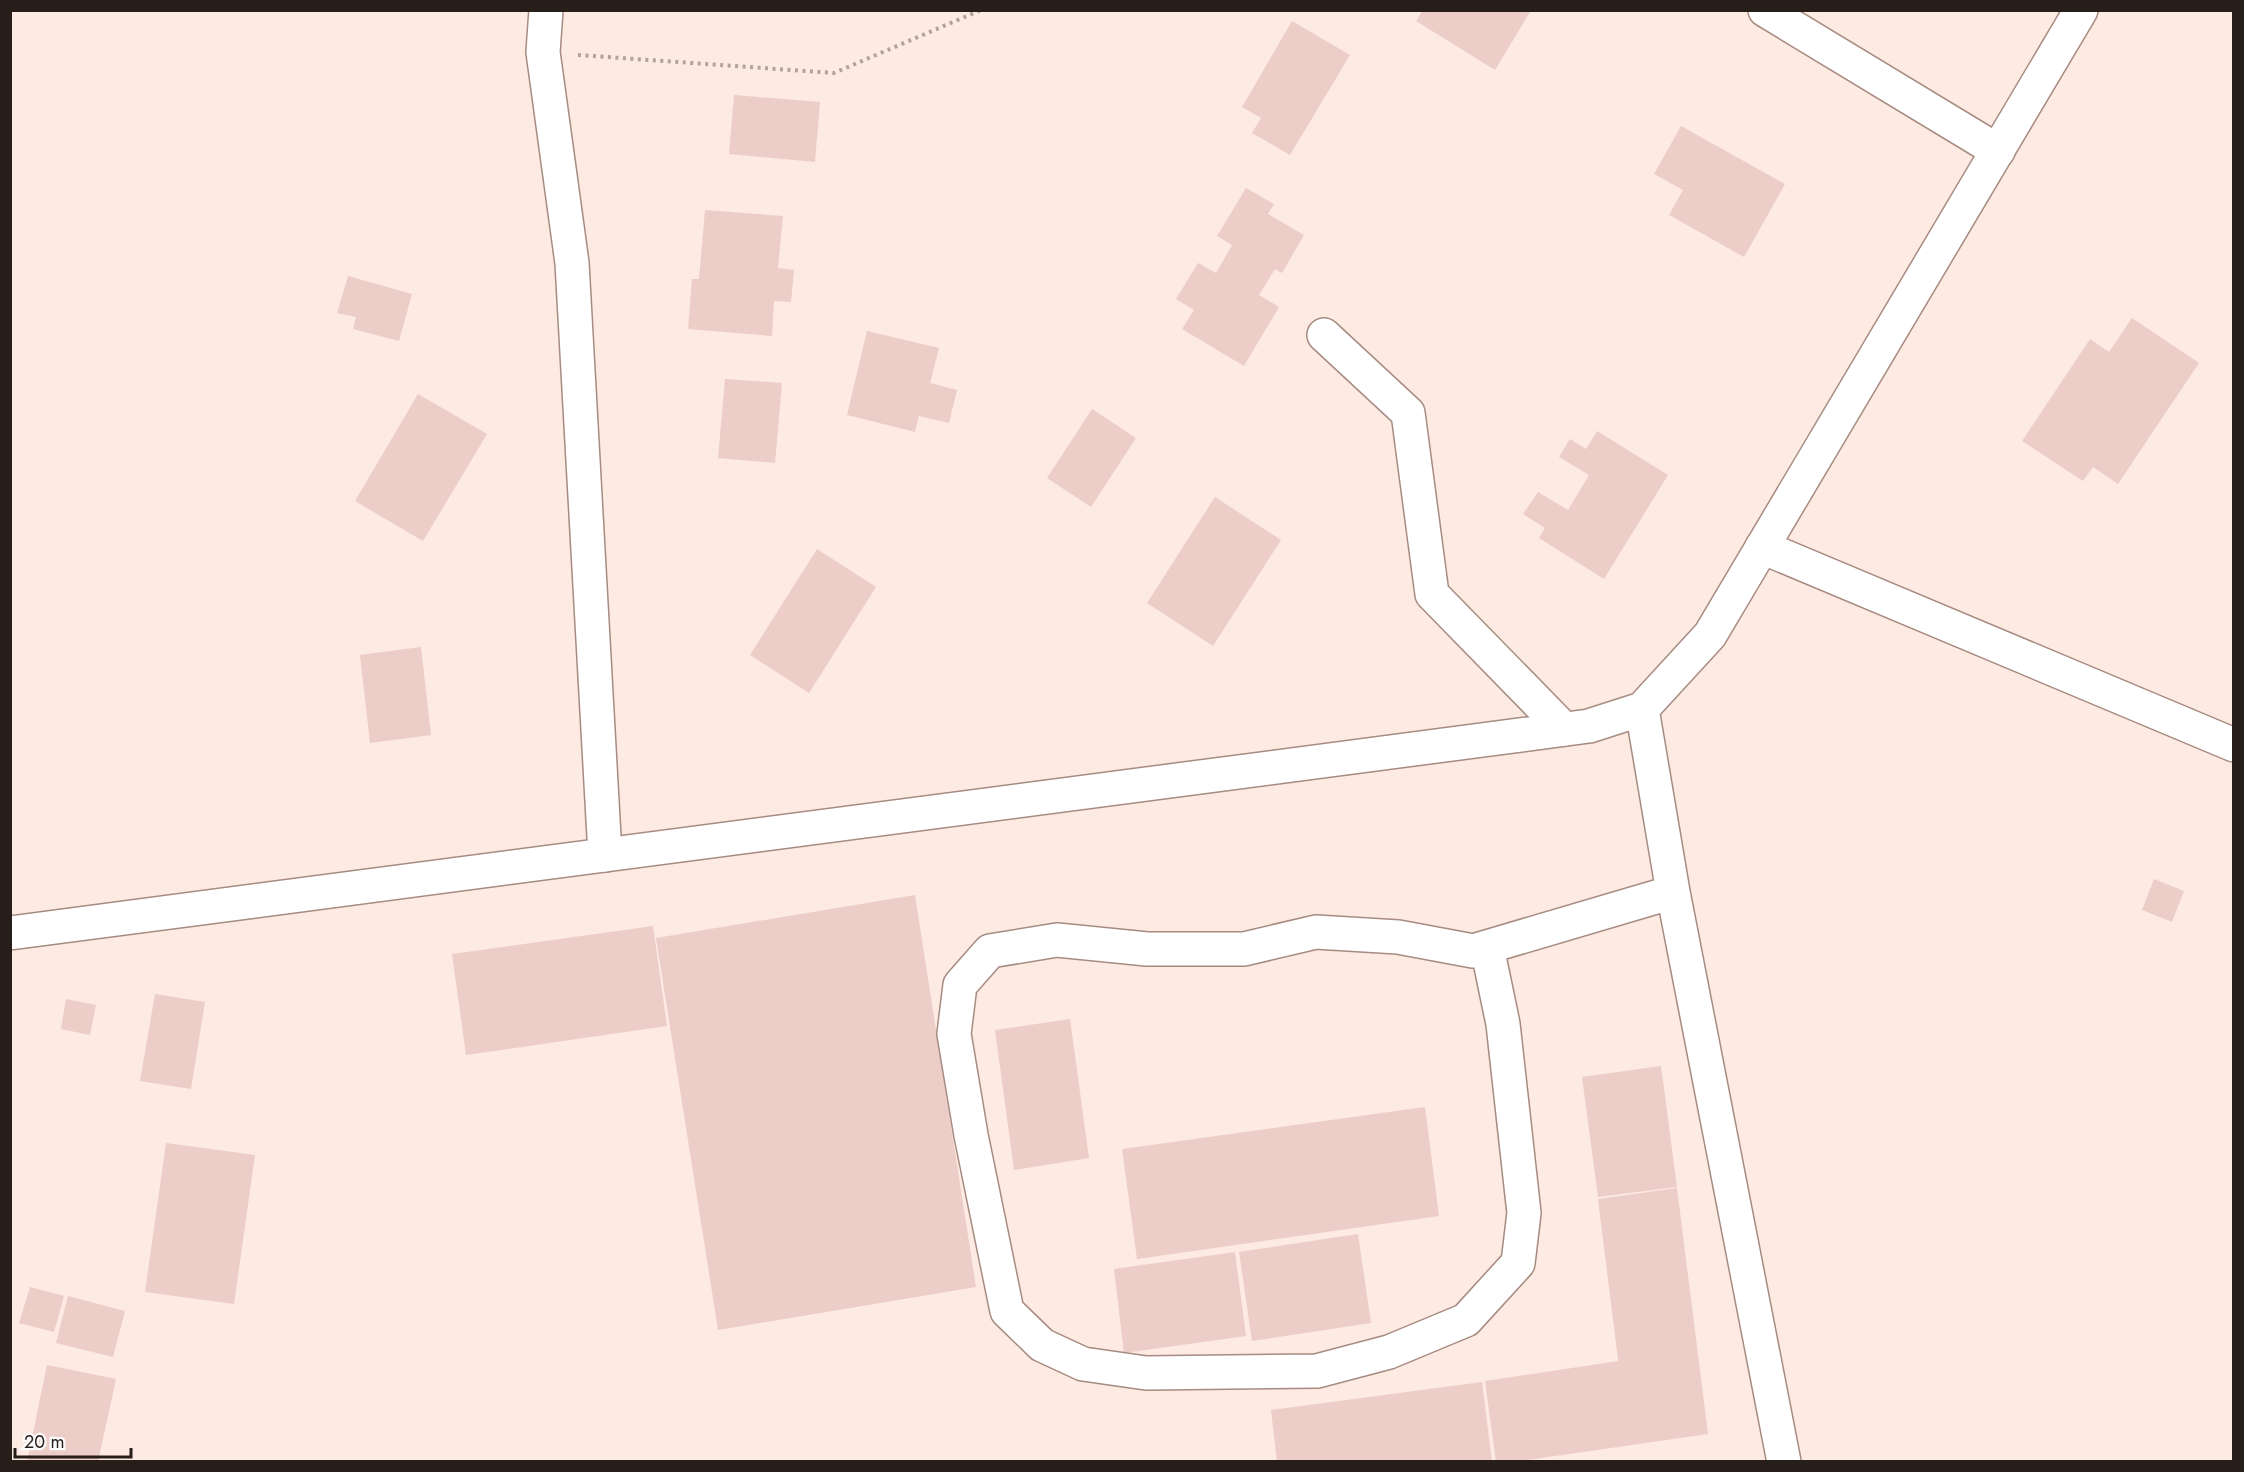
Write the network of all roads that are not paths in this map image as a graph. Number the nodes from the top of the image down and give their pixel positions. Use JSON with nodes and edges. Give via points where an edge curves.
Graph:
{"nodes":[{"id":1,"x":546,"y":10,"type":"edge"},
{"id":2,"x":1765,"y":10,"type":"edge"},
{"id":3,"x":2081,"y":10,"type":"edge"},
{"id":4,"x":1998,"y":151,"type":"junction"},
{"id":5,"x":1324,"y":335,"type":"dead end"},
{"id":6,"x":1762,"y":547,"type":"junction"},
{"id":7,"x":1642,"y":709,"type":"junction"},
{"id":8,"x":1564,"y":729,"type":"junction"},
{"id":9,"x":2234,"y":745,"type":"edge"},
{"id":10,"x":605,"y":855,"type":"junction"},
{"id":11,"x":1673,"y":892,"type":"junction"},
{"id":12,"x":10,"y":933,"type":"edge"},
{"id":13,"x":1487,"y":947,"type":"junction"},
{"id":14,"x":1784,"y":1461,"type":"edge"}],
"edges":[{"from":1,"to":10,"type":"street","via":[[543,52],[572,264]]},
{"from":2,"to":4,"type":"street"},
{"from":3,"to":4,"type":"street"},
{"from":4,"to":6,"type":"street"},
{"from":5,"to":8,"type":"street","via":[[1408,413],[1432,594]]},
{"from":6,"to":7,"type":"street","via":[[1710,635]]},
{"from":6,"to":9,"type":"street"},
{"from":7,"to":8,"type":"street","via":[[1589,726]]},
{"from":7,"to":11,"type":"street"},
{"from":8,"to":10,"type":"street"},
{"from":10,"to":12,"type":"street"},
{"from":11,"to":13,"type":"street"},
{"from":11,"to":14,"type":"street"},
{"from":13,"to":13,"type":"street","via":[[1473,951],[1398,937],[1316,932],[1244,949],[1147,949],[1057,940],[990,951],[960,985],[954,1034],[1007,1311],[1042,1345],[1083,1364],[1146,1373],[1317,1371],[1389,1352],[1466,1320],[1518,1263],[1524,1213],[1503,1024]]}]}
